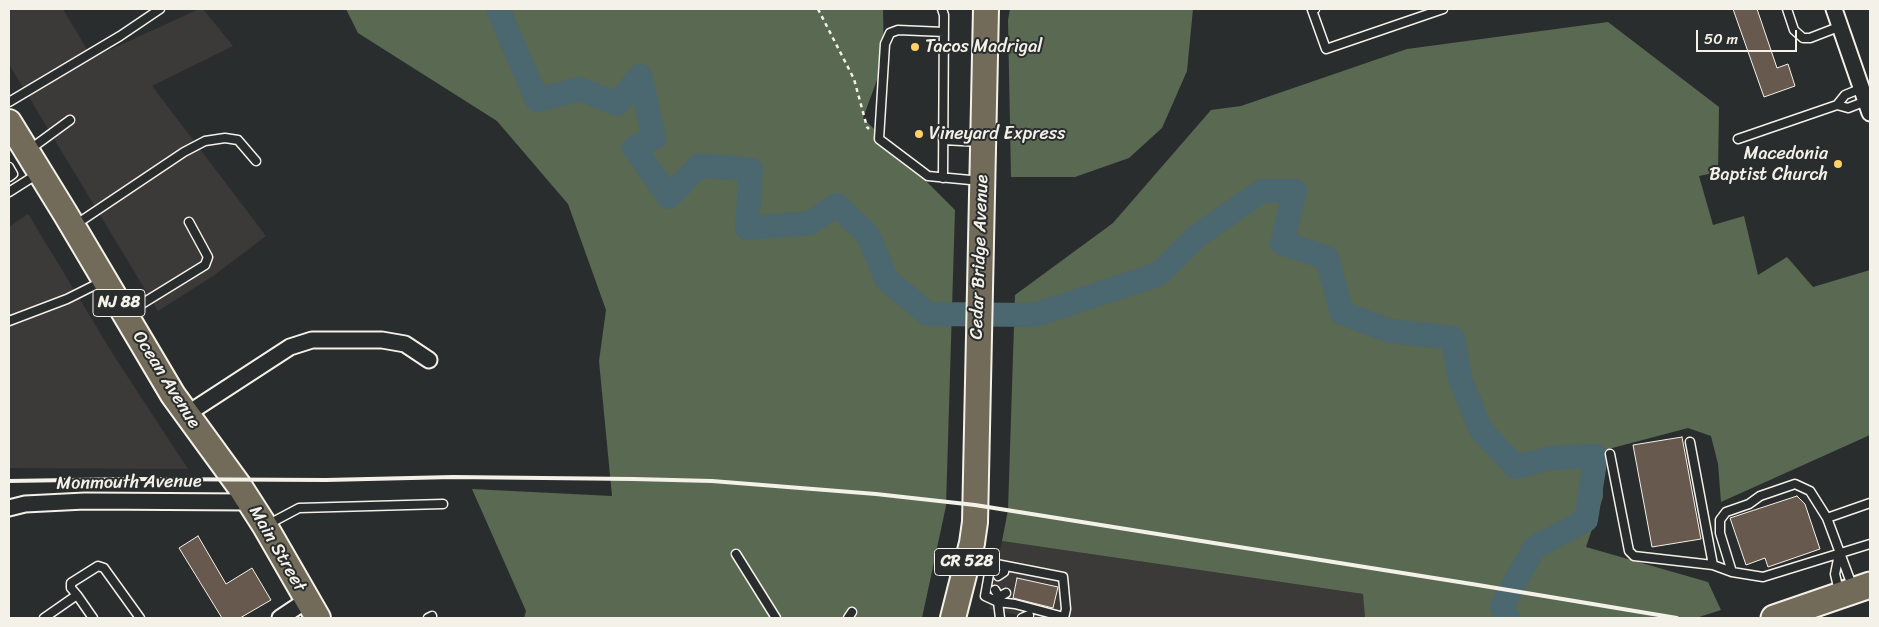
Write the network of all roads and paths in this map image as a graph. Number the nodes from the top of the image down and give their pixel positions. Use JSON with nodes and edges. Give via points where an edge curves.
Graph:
{"nodes":[{"id":1,"x":160,"y":9,"type":"edge"},
{"id":2,"x":818,"y":9,"type":"edge"},
{"id":3,"x":942,"y":9,"type":"edge"},
{"id":4,"x":986,"y":9,"type":"edge"},
{"id":5,"x":1315,"y":9,"type":"edge"},
{"id":6,"x":1443,"y":9,"type":"edge"},
{"id":7,"x":1786,"y":9,"type":"edge"},
{"id":8,"x":1834,"y":9,"type":"edge"},
{"id":9,"x":1841,"y":26,"type":"junction"},
{"id":10,"x":944,"y":32,"type":"junction"},
{"id":11,"x":1866,"y":101,"type":"edge"},
{"id":12,"x":9,"y":102,"type":"edge"},
{"id":13,"x":1837,"y":105,"type":"junction"},
{"id":14,"x":70,"y":120,"type":"dead end"},
{"id":15,"x":9,"y":122,"type":"edge"},
{"id":16,"x":879,"y":139,"type":"junction"},
{"id":17,"x":1738,"y":139,"type":"dead end"},
{"id":18,"x":943,"y":140,"type":"junction"},
{"id":19,"x":984,"y":142,"type":"junction"},
{"id":20,"x":27,"y":152,"type":"junction"},
{"id":21,"x":256,"y":160,"type":"dead end"},
{"id":22,"x":9,"y":167,"type":"edge"},
{"id":23,"x":40,"y":172,"type":"junction"},
{"id":24,"x":9,"y":177,"type":"edge"},
{"id":25,"x":943,"y":178,"type":"junction"},
{"id":26,"x":983,"y":182,"type":"junction"},
{"id":27,"x":9,"y":192,"type":"edge"},
{"id":28,"x":188,"y":222,"type":"dead end"},
{"id":29,"x":73,"y":227,"type":"junction"},
{"id":30,"x":105,"y":280,"type":"junction"},
{"id":31,"x":125,"y":314,"type":"junction"},
{"id":32,"x":9,"y":321,"type":"edge"},
{"id":33,"x":428,"y":360,"type":"dead end"},
{"id":34,"x":186,"y":414,"type":"junction"},
{"id":35,"x":1690,"y":442,"type":"dead end"},
{"id":36,"x":1610,"y":454,"type":"dead end"},
{"id":37,"x":235,"y":480,"type":"joint"},
{"id":38,"x":249,"y":502,"type":"junction"},
{"id":39,"x":1870,"y":503,"type":"edge"},
{"id":40,"x":444,"y":504,"type":"dead end"},
{"id":41,"x":9,"y":508,"type":"edge"},
{"id":42,"x":1827,"y":518,"type":"junction"},
{"id":43,"x":265,"y":526,"type":"junction"},
{"id":44,"x":1870,"y":544,"type":"edge"},
{"id":45,"x":736,"y":554,"type":"dead end"},
{"id":46,"x":1839,"y":554,"type":"junction"},
{"id":47,"x":1713,"y":564,"type":"junction"},
{"id":48,"x":1732,"y":572,"type":"junction"},
{"id":49,"x":976,"y":576,"type":"junction"},
{"id":50,"x":1855,"y":590,"type":"edge"},
{"id":51,"x":77,"y":595,"type":"junction"},
{"id":52,"x":1000,"y":595,"type":"junction"},
{"id":53,"x":313,"y":609,"type":"edge"},
{"id":54,"x":55,"y":610,"type":"junction"},
{"id":55,"x":1024,"y":617,"type":"edge"},
{"id":56,"x":1064,"y":617,"type":"edge"},
{"id":57,"x":44,"y":618,"type":"edge"},
{"id":58,"x":61,"y":618,"type":"edge"},
{"id":59,"x":92,"y":618,"type":"edge"},
{"id":60,"x":140,"y":618,"type":"edge"},
{"id":61,"x":280,"y":618,"type":"edge"},
{"id":62,"x":776,"y":618,"type":"edge"},
{"id":63,"x":953,"y":618,"type":"edge"},
{"id":64,"x":1000,"y":618,"type":"edge"},
{"id":65,"x":1016,"y":618,"type":"edge"},
{"id":66,"x":1774,"y":618,"type":"edge"}],
"edges":[{"from":1,"to":12,"type":"lane"},
{"from":2,"to":16,"type":"path","via":[[854,79],[867,127]]},
{"from":3,"to":10,"type":"lane"},
{"from":4,"to":19,"type":"main road","name":"Cedar Bridge Avenue","number":"CR 528"},
{"from":5,"to":6,"type":"lane","via":[[1312,10],[1326,49]]},
{"from":7,"to":9,"type":"lane","via":[[1794,30],[1803,38]]},
{"from":8,"to":9,"type":"street"},
{"from":9,"to":11,"type":"street"},
{"from":10,"to":16,"type":"lane","via":[[898,30],[890,33],[884,44]]},
{"from":10,"to":18,"type":"lane"},
{"from":11,"to":13,"type":"lane","via":[[1848,108]]},
{"from":11,"to":13,"type":"lane","via":[[1845,95]]},
{"from":13,"to":17,"type":"lane"},
{"from":14,"to":20,"type":"lane"},
{"from":15,"to":20,"type":"main road","name":"Ocean Avenue","number":"NJ 88"},
{"from":16,"to":25,"type":"lane","via":[[928,176]]},
{"from":18,"to":19,"type":"lane"},
{"from":18,"to":25,"type":"lane"},
{"from":19,"to":26,"type":"main road","name":"Cedar Bridge Avenue","number":"CR 528"},
{"from":20,"to":23,"type":"main road","name":"Ocean Avenue","number":"NJ 88"},
{"from":21,"to":29,"type":"lane","via":[[238,140],[205,141]]},
{"from":22,"to":24,"type":"lane","via":[[13,174]]},
{"from":23,"to":27,"type":"lane"},
{"from":23,"to":29,"type":"main road","name":"Ocean Avenue","number":"NJ 88"},
{"from":25,"to":26,"type":"lane"},
{"from":26,"to":49,"type":"main road","name":"Cedar Bridge Avenue","number":"CR 528","via":[[972,543]]},
{"from":28,"to":31,"type":"lane","via":[[208,257],[206,265]]},
{"from":29,"to":30,"type":"main road","name":"Ocean Avenue","number":"NJ 88"},
{"from":30,"to":31,"type":"main road","name":"Ocean Avenue","number":"NJ 88"},
{"from":30,"to":32,"type":"lane","via":[[68,299]]},
{"from":31,"to":34,"type":"main road","name":"Ocean Avenue","number":"NJ 88"},
{"from":33,"to":34,"type":"street","via":[[405,344],[382,340],[312,340],[290,347]]},
{"from":34,"to":37,"type":"main road","name":"Ocean Avenue","number":"NJ 88"},
{"from":35,"to":47,"type":"lane"},
{"from":36,"to":47,"type":"lane","via":[[1629,551],[1634,556]]},
{"from":37,"to":38,"type":"main road","name":"Main Street","number":"NJ 88"},
{"from":38,"to":41,"type":"street","name":"Monmouth Avenue","via":[[85,501],[25,504]]},
{"from":38,"to":43,"type":"main road","name":"Main Street","number":"NJ 88"},
{"from":39,"to":42,"type":"lane"},
{"from":40,"to":43,"type":"lane","via":[[299,508]]},
{"from":42,"to":46,"type":"lane"},
{"from":42,"to":48,"type":"lane","via":[[1810,491],[1795,484],[1726,512],[1720,520],[1720,533]]},
{"from":43,"to":53,"type":"main road","name":"Main Street","number":"NJ 88"},
{"from":44,"to":46,"type":"lane"},
{"from":45,"to":62,"type":"lane"},
{"from":46,"to":48,"type":"lane","via":[[1763,577]]},
{"from":46,"to":50,"type":"lane"},
{"from":46,"to":50,"type":"lane","via":[[1835,574]]},
{"from":47,"to":48,"type":"lane"},
{"from":49,"to":52,"type":"lane","via":[[985,596]]},
{"from":49,"to":56,"type":"lane","via":[[991,563],[1004,573],[1063,578]]},
{"from":49,"to":63,"type":"main road","number":"CR 528"},
{"from":50,"to":66,"type":"highway"},
{"from":51,"to":54,"type":"lane"},
{"from":51,"to":59,"type":"lane"},
{"from":51,"to":60,"type":"lane","via":[[71,583],[98,566],[104,568]]},
{"from":52,"to":56,"type":"lane","via":[[1015,604]]},
{"from":52,"to":64,"type":"lane"},
{"from":53,"to":61,"type":"street"},
{"from":54,"to":57,"type":"lane"},
{"from":54,"to":58,"type":"lane"},
{"from":55,"to":65,"type":"lane"}]}
